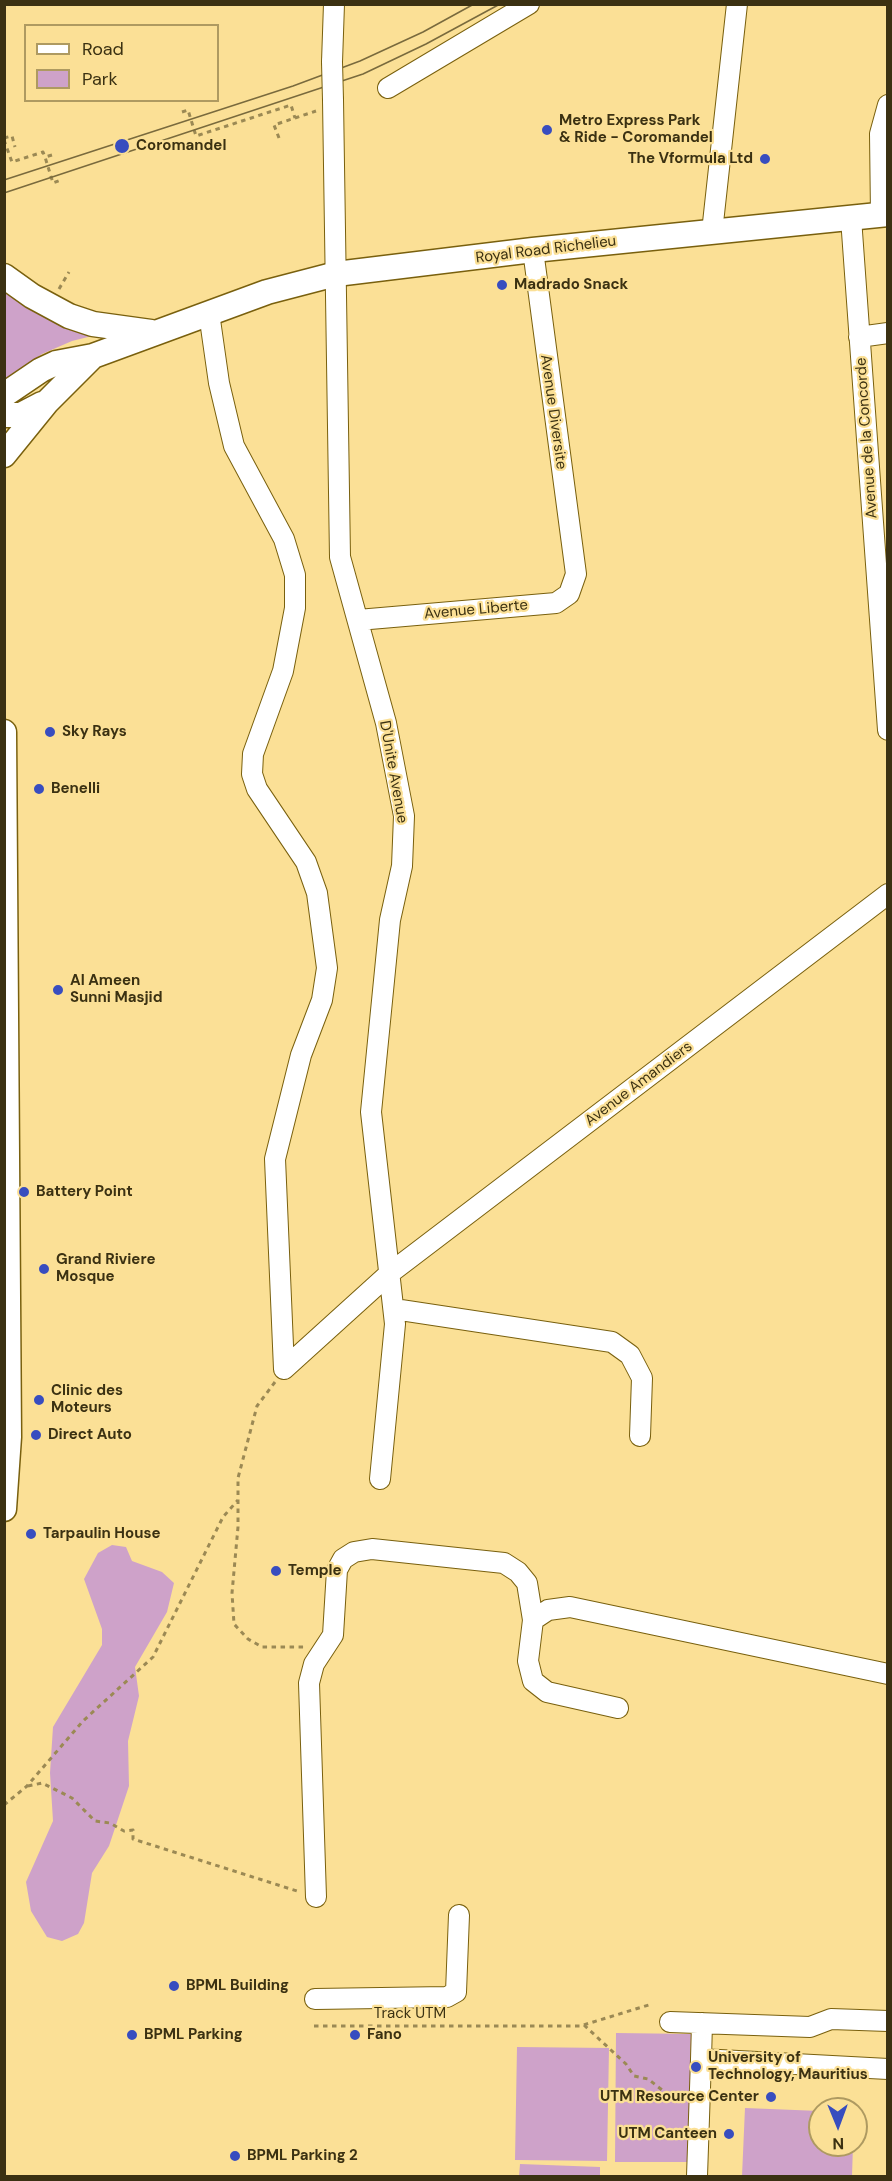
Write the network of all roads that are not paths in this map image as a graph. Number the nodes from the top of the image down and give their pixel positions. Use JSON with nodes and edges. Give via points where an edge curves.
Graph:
{"nodes":[{"id":1,"x":334,"y":4,"type":"edge"},
{"id":2,"x":529,"y":4,"type":"edge"},
{"id":3,"x":737,"y":4,"type":"edge"},
{"id":4,"x":388,"y":88,"type":"dead end"},
{"id":5,"x":888,"y":105,"type":"edge"},
{"id":6,"x":884,"y":215,"type":"edge"},
{"id":7,"x":851,"y":218,"type":"junction"},
{"id":8,"x":712,"y":232,"type":"junction"},
{"id":9,"x":533,"y":250,"type":"junction"},
{"id":10,"x":336,"y":274,"type":"junction"},
{"id":11,"x":4,"y":276,"type":"edge"},
{"id":12,"x":209,"y":313,"type":"junction"},
{"id":13,"x":157,"y":332,"type":"junction"},
{"id":14,"x":888,"y":333,"type":"edge"},
{"id":15,"x":859,"y":337,"type":"junction"},
{"id":16,"x":93,"y":356,"type":"junction"},
{"id":17,"x":4,"y":395,"type":"edge"},
{"id":18,"x":47,"y":402,"type":"junction"},
{"id":19,"x":4,"y":416,"type":"edge"},
{"id":20,"x":4,"y":455,"type":"edge"},
{"id":21,"x":576,"y":574,"type":"joint"},
{"id":22,"x":358,"y":620,"type":"junction"},
{"id":23,"x":888,"y":730,"type":"edge"},
{"id":24,"x":4,"y":732,"type":"edge"},
{"id":25,"x":888,"y":894,"type":"edge"},
{"id":26,"x":6,"y":981,"type":"edge"},
{"id":27,"x":390,"y":1273,"type":"junction"},
{"id":28,"x":7,"y":1279,"type":"edge"},
{"id":29,"x":394,"y":1309,"type":"junction"},
{"id":30,"x":640,"y":1436,"type":"dead end"},
{"id":31,"x":380,"y":1479,"type":"dead end"},
{"id":32,"x":4,"y":1509,"type":"edge"},
{"id":33,"x":533,"y":1620,"type":"junction"},
{"id":34,"x":888,"y":1674,"type":"edge"},
{"id":35,"x":618,"y":1708,"type":"dead end"},
{"id":36,"x":316,"y":1897,"type":"road end"},
{"id":37,"x":459,"y":1915,"type":"dead end"},
{"id":38,"x":315,"y":1999,"type":"dead end"},
{"id":39,"x":888,"y":2020,"type":"edge"},
{"id":40,"x":670,"y":2022,"type":"dead end"},
{"id":41,"x":702,"y":2023,"type":"junction"},
{"id":42,"x":701,"y":2059,"type":"junction"},
{"id":43,"x":888,"y":2069,"type":"edge"},
{"id":44,"x":698,"y":2176,"type":"edge"}],
"edges":[{"from":1,"to":10,"type":"street","name":"D'Unite Avenue","bridge":true},
{"from":2,"to":4,"type":"street"},
{"from":3,"to":8,"type":"street"},
{"from":5,"to":6,"type":"street","via":[[880,134]]},
{"from":6,"to":7,"type":"main road","name":"Royal Road Richelieu"},
{"from":7,"to":8,"type":"main road","name":"Royal Road Richelieu"},
{"from":7,"to":15,"type":"street","name":"Avenue de la Concorde"},
{"from":8,"to":9,"type":"main road","name":"Royal Road Richelieu"},
{"from":9,"to":10,"type":"main road","name":"Royal Road Richelieu"},
{"from":9,"to":21,"type":"street","name":"Avenue Diversite"},
{"from":10,"to":12,"type":"main road","name":"Royal Road Richelieu","via":[[267,292]]},
{"from":10,"to":22,"type":"street","name":"D'Unite Avenue","via":[[339,557]]},
{"from":11,"to":13,"type":"main road","via":[[69,316],[93,324]]},
{"from":12,"to":13,"type":"main road","name":"Royal Road Richelieu"},
{"from":12,"to":27,"type":"street","name":"Avenue Amandiers","via":[[219,383],[234,446],[284,539],[295,575],[295,609],[283,671],[253,754],[252,774],[257,789],[306,862],[317,893],[327,968],[322,1000],[301,1055],[275,1159],[284,1369]]},
{"from":13,"to":16,"type":"main road","name":"Royal Road Richelieu"},
{"from":14,"to":15,"type":"street"},
{"from":15,"to":23,"type":"street","name":"Avenue de la Concorde"},
{"from":16,"to":17,"type":"main road","via":[[56,363]]},
{"from":16,"to":18,"type":"main road"},
{"from":18,"to":19,"type":"main road","via":[[21,415]]},
{"from":18,"to":20,"type":"main road"},
{"from":21,"to":22,"type":"street","name":"Avenue Liberte","via":[[569,594],[556,603]]},
{"from":22,"to":27,"type":"street","name":"D'Unite Avenue","via":[[386,723],[404,816],[402,866],[390,920],[371,1112]]},
{"from":24,"to":26,"type":"main road"},
{"from":25,"to":27,"type":"street","name":"Avenue Amandiers"},
{"from":26,"to":28,"type":"main road"},
{"from":27,"to":29,"type":"street","name":"D'Unite Avenue"},
{"from":28,"to":32,"type":"main road","via":[[9,1437]]},
{"from":29,"to":30,"type":"street","via":[[612,1342],[630,1355],[642,1378]]},
{"from":29,"to":31,"type":"street","name":"D'Unite Avenue"},
{"from":33,"to":34,"type":"street","via":[[548,1610],[570,1607]]},
{"from":33,"to":35,"type":"street","via":[[528,1661],[533,1681],[548,1692]]},
{"from":33,"to":36,"type":"street","via":[[526,1583],[504,1563],[372,1549],[354,1552],[343,1559],[337,1570],[333,1635],[314,1664],[309,1683]]},
{"from":37,"to":38,"type":"street","via":[[456,1992],[447,1997]]},
{"from":39,"to":41,"type":"street","via":[[831,2019],[810,2027]]},
{"from":40,"to":41,"type":"street"},
{"from":41,"to":42,"type":"street"},
{"from":42,"to":43,"type":"street"},
{"from":42,"to":44,"type":"street"}]}
